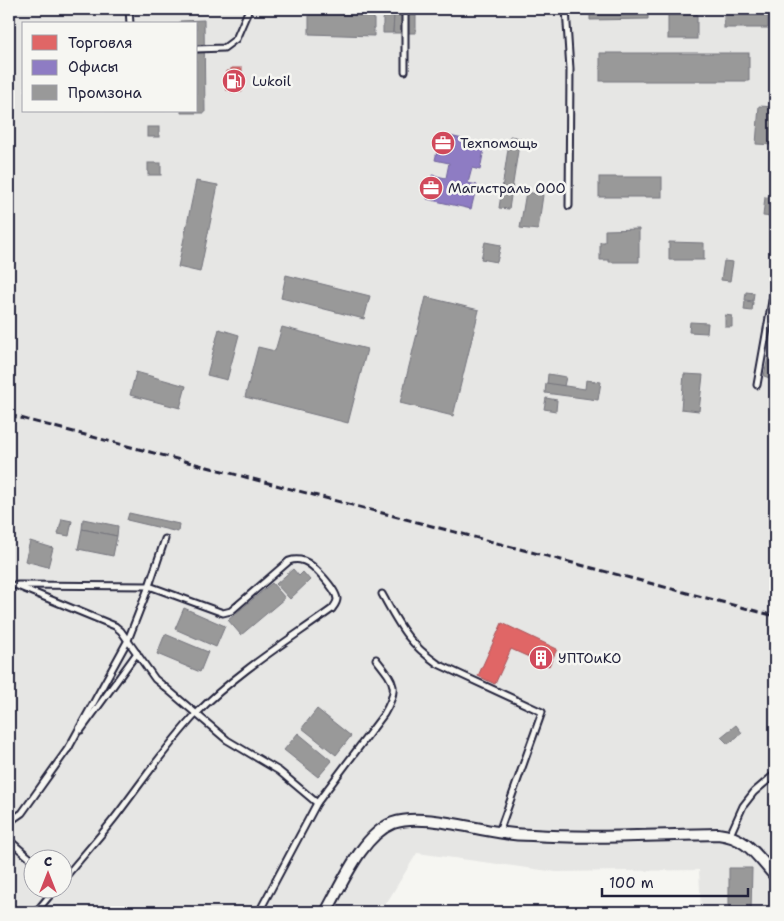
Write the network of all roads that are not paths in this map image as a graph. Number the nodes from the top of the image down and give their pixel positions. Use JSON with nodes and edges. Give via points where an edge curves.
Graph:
{"nodes":[{"id":1,"x":128,"y":9,"type":"edge"},
{"id":2,"x":249,"y":9,"type":"edge"},
{"id":3,"x":405,"y":9,"type":"edge"},
{"id":4,"x":566,"y":9,"type":"edge"},
{"id":5,"x":130,"y":22,"type":"edge"},
{"id":6,"x":198,"y":49,"type":"edge"},
{"id":7,"x":405,"y":71,"type":"dead end"},
{"id":8,"x":569,"y":206,"type":"dead end"},
{"id":9,"x":775,"y":284,"type":"edge"},
{"id":10,"x":757,"y":385,"type":"dead end"},
{"id":11,"x":165,"y":539,"type":"dead end"},
{"id":12,"x":15,"y":585,"type":"junction"},
{"id":13,"x":149,"y":586,"type":"junction"},
{"id":14,"x":9,"y":587,"type":"edge"},
{"id":15,"x":382,"y":594,"type":"dead end"},
{"id":16,"x":128,"y":640,"type":"junction"},
{"id":17,"x":137,"y":653,"type":"junction"},
{"id":18,"x":376,"y":659,"type":"dead end"},
{"id":19,"x":196,"y":714,"type":"junction"},
{"id":20,"x":68,"y":749,"type":"junction"},
{"id":21,"x":775,"y":774,"type":"edge"},
{"id":22,"x":317,"y":803,"type":"junction"},
{"id":23,"x":9,"y":822,"type":"edge"},
{"id":24,"x":498,"y":832,"type":"junction"},
{"id":25,"x":730,"y":836,"type":"junction"},
{"id":26,"x":9,"y":840,"type":"edge"},
{"id":27,"x":22,"y":851,"type":"edge"},
{"id":28,"x":72,"y":869,"type":"edge"},
{"id":29,"x":775,"y":876,"type":"edge"},
{"id":30,"x":48,"y":898,"type":"edge"},
{"id":31,"x":36,"y":912,"type":"edge"},
{"id":32,"x":259,"y":912,"type":"edge"},
{"id":33,"x":326,"y":912,"type":"edge"}],
"edges":[{"from":1,"to":5,"type":"lane"},
{"from":2,"to":6,"type":"lane","via":[[236,39],[224,48]]},
{"from":3,"to":7,"type":"lane"},
{"from":4,"to":8,"type":"lane","via":[[570,69]]},
{"from":9,"to":10,"type":"lane"},
{"from":11,"to":13,"type":"lane"},
{"from":12,"to":13,"type":"lane"},
{"from":12,"to":14,"type":"lane"},
{"from":12,"to":16,"type":"lane","via":[[115,626]]},
{"from":13,"to":16,"type":"lane"},
{"from":13,"to":19,"type":"lane","via":[[223,613],[231,611],[289,561],[296,559],[314,567],[337,598],[332,609],[250,668]]},
{"from":15,"to":24,"type":"lane","via":[[407,637],[426,656],[542,712]]},
{"from":16,"to":17,"type":"lane"},
{"from":16,"to":20,"type":"lane"},
{"from":17,"to":19,"type":"lane","via":[[156,679]]},
{"from":17,"to":20,"type":"lane"},
{"from":18,"to":22,"type":"lane","via":[[392,679],[392,701]]},
{"from":19,"to":22,"type":"lane","via":[[242,750],[278,771]]},
{"from":19,"to":28,"type":"lane"},
{"from":20,"to":23,"type":"lane","via":[[22,812]]},
{"from":21,"to":25,"type":"lane","via":[[743,806]]},
{"from":22,"to":32,"type":"lane"},
{"from":24,"to":25,"type":"street","via":[[567,837]]},
{"from":24,"to":33,"type":"street","via":[[420,820],[394,823],[372,836],[362,848]]},
{"from":25,"to":29,"type":"street","via":[[740,839]]},
{"from":26,"to":27,"type":"lane"},
{"from":30,"to":31,"type":"lane"}]}
